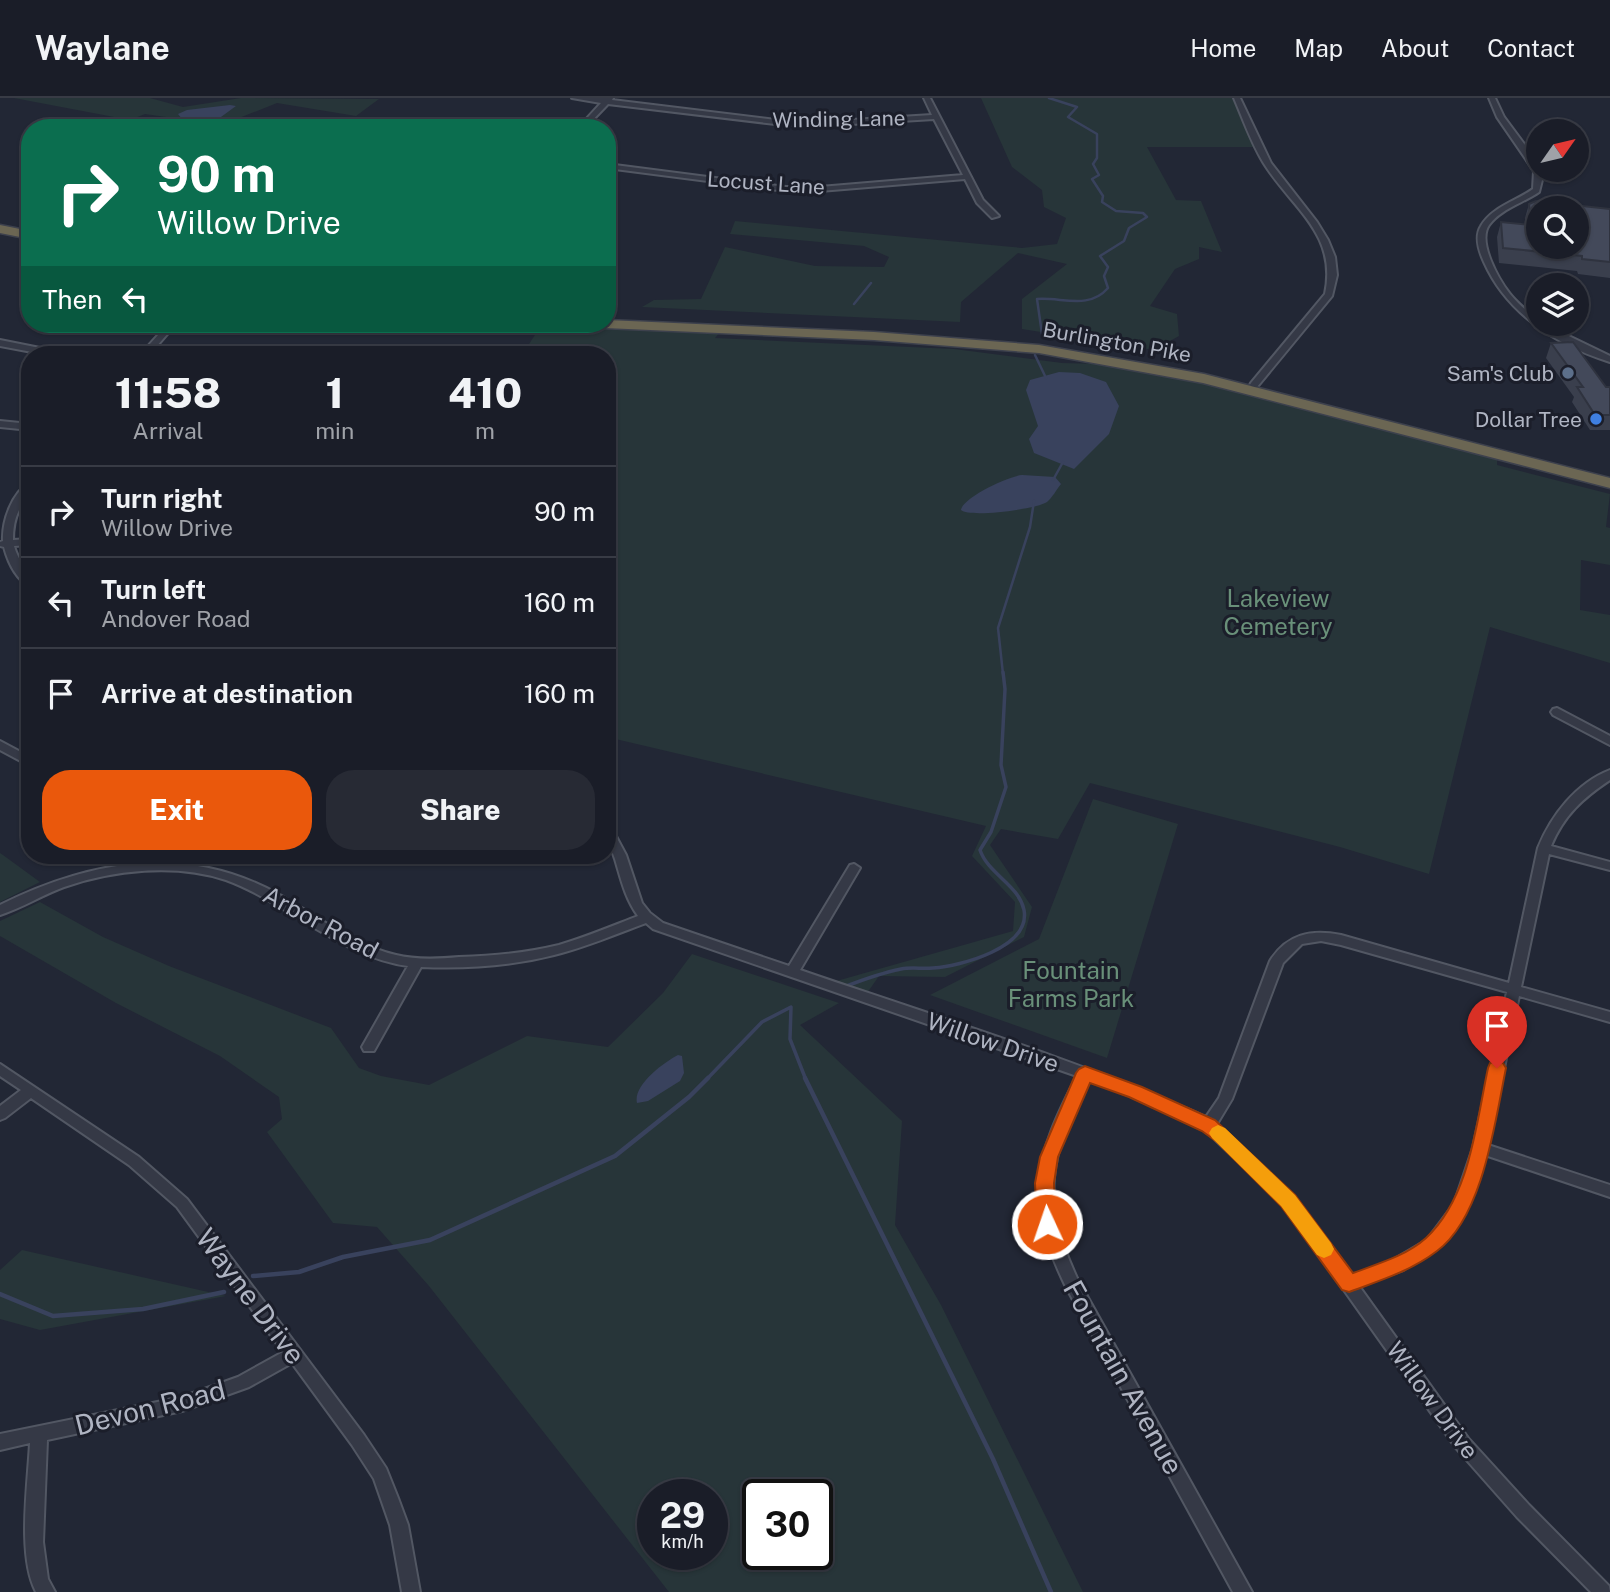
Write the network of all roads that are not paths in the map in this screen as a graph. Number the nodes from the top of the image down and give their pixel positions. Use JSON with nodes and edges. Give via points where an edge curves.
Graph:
{"nodes":[{"id":1,"x":575,"y":98,"type":"edge"},
{"id":2,"x":928,"y":98,"type":"edge"},
{"id":3,"x":1237,"y":98,"type":"edge"},
{"id":4,"x":1492,"y":98,"type":"edge"},
{"id":5,"x":608,"y":100,"type":"edge"},
{"id":6,"x":936,"y":117,"type":"junction"},
{"id":7,"x":590,"y":119,"type":"edge"},
{"id":8,"x":616,"y":167,"type":"edge"},
{"id":9,"x":967,"y":177,"type":"junction"},
{"id":10,"x":995,"y":216,"type":"dead end"},
{"id":11,"x":0,"y":223,"type":"edge"},
{"id":12,"x":21,"y":227,"type":"edge"},
{"id":13,"x":0,"y":229,"type":"edge"},
{"id":14,"x":21,"y":233,"type":"edge"},
{"id":15,"x":616,"y":316,"type":"edge"},
{"id":16,"x":616,"y":324,"type":"edge"},
{"id":17,"x":164,"y":333,"type":"edge"},
{"id":18,"x":0,"y":343,"type":"edge"},
{"id":19,"x":152,"y":346,"type":"edge"},
{"id":20,"x":21,"y":347,"type":"edge"},
{"id":21,"x":1610,"y":359,"type":"edge"},
{"id":22,"x":1254,"y":385,"type":"junction"},
{"id":23,"x":0,"y":424,"type":"edge"},
{"id":24,"x":21,"y":426,"type":"edge"},
{"id":25,"x":1610,"y":475,"type":"edge"},
{"id":26,"x":1610,"y":483,"type":"edge"},
{"id":27,"x":21,"y":496,"type":"edge"},
{"id":28,"x":5,"y":515,"type":"edge"},
{"id":29,"x":21,"y":543,"type":"edge"},
{"id":30,"x":4,"y":544,"type":"junction"},
{"id":31,"x":21,"y":575,"type":"edge"},
{"id":32,"x":1557,"y":712,"type":"dead end"},
{"id":33,"x":1610,"y":741,"type":"edge"},
{"id":34,"x":0,"y":745,"type":"edge"},
{"id":35,"x":21,"y":757,"type":"edge"},
{"id":36,"x":1610,"y":774,"type":"edge"},
{"id":37,"x":616,"y":841,"type":"edge"},
{"id":38,"x":1544,"y":848,"type":"junction"},
{"id":39,"x":122,"y":864,"type":"edge"},
{"id":40,"x":144,"y":864,"type":"edge"},
{"id":41,"x":1610,"y":866,"type":"edge"},
{"id":42,"x":854,"y":868,"type":"dead end"},
{"id":43,"x":0,"y":910,"type":"edge"},
{"id":44,"x":646,"y":918,"type":"junction"},
{"id":45,"x":417,"y":962,"type":"junction"},
{"id":46,"x":792,"y":973,"type":"junction"},
{"id":47,"x":1513,"y":988,"type":"junction"},
{"id":48,"x":1610,"y":1017,"type":"edge"},
{"id":49,"x":369,"y":1047,"type":"dead end"},
{"id":50,"x":0,"y":1069,"type":"edge"},
{"id":51,"x":1085,"y":1073,"type":"junction"},
{"id":52,"x":30,"y":1091,"type":"junction"},
{"id":53,"x":0,"y":1114,"type":"edge"},
{"id":54,"x":1209,"y":1125,"type":"junction"},
{"id":55,"x":1480,"y":1148,"type":"junction"},
{"id":56,"x":1610,"y":1191,"type":"edge"},
{"id":57,"x":1349,"y":1283,"type":"junction"},
{"id":58,"x":294,"y":1354,"type":"junction"},
{"id":59,"x":39,"y":1434,"type":"junction"},
{"id":60,"x":0,"y":1442,"type":"edge"},
{"id":61,"x":47,"y":1592,"type":"edge"},
{"id":62,"x":411,"y":1592,"type":"edge"},
{"id":63,"x":1243,"y":1592,"type":"edge"},
{"id":64,"x":1603,"y":1592,"type":"edge"}],
"edges":[{"from":1,"to":5,"type":"street","name":"Winding Lane"},
{"from":2,"to":6,"type":"street"},
{"from":3,"to":22,"type":"street","via":[[1264,159],[1327,241],[1333,256],[1334,281],[1329,294]]},
{"from":4,"to":21,"type":"street","via":[[1504,124],[1539,170],[1536,190],[1490,219],[1483,229],[1483,251],[1492,274],[1503,293],[1525,314],[1556,335]]},
{"from":5,"to":6,"type":"street","name":"Winding Lane","via":[[784,123]]},
{"from":5,"to":7,"type":"street"},
{"from":6,"to":9,"type":"street"},
{"from":8,"to":9,"type":"street","name":"Locust Lane","via":[[820,189]]},
{"from":9,"to":10,"type":"street"},
{"from":11,"to":12,"type":"highway"},
{"from":13,"to":14,"type":"highway"},
{"from":15,"to":22,"type":"highway","name":"Burlington Pike","via":[[1010,339],[1168,365]]},
{"from":16,"to":26,"type":"highway","name":"Burlington Pike","via":[[874,335],[1039,349],[1204,379]]},
{"from":17,"to":19,"type":"street"},
{"from":18,"to":20,"type":"street"},
{"from":22,"to":25,"type":"highway","name":"Burlington Pike"},
{"from":23,"to":24,"type":"street"},
{"from":27,"to":28,"type":"street"},
{"from":28,"to":30,"type":"street"},
{"from":29,"to":30,"type":"street"},
{"from":30,"to":31,"type":"street","via":[[11,566]]},
{"from":32,"to":33,"type":"street"},
{"from":34,"to":35,"type":"street"},
{"from":36,"to":38,"type":"street","via":[[1563,810]]},
{"from":37,"to":44,"type":"street","via":[[631,898]]},
{"from":38,"to":41,"type":"street"},
{"from":38,"to":47,"type":"street"},
{"from":39,"to":43,"type":"street","name":"Arbor Road","via":[[44,888]]},
{"from":40,"to":45,"type":"street","name":"Arbor Road","via":[[228,876],[368,950]]},
{"from":42,"to":46,"type":"street"},
{"from":44,"to":45,"type":"street","name":"Arbor Road","via":[[555,951]]},
{"from":44,"to":46,"type":"street","name":"Willow Drive"},
{"from":45,"to":49,"type":"street"},
{"from":46,"to":51,"type":"street","name":"Willow Drive"},
{"from":47,"to":48,"type":"street"},
{"from":47,"to":54,"type":"street","via":[[1327,936],[1304,937],[1287,946],[1278,961],[1225,1099]]},
{"from":47,"to":55,"type":"street"},
{"from":50,"to":52,"type":"street","name":"Wayne Drive"},
{"from":51,"to":54,"type":"street","name":"Willow Drive"},
{"from":51,"to":63,"type":"street","name":"Fountain Avenue","via":[[1049,1157],[1044,1183],[1047,1224],[1071,1282]]},
{"from":52,"to":53,"type":"street"},
{"from":52,"to":58,"type":"street","name":"Wayne Drive","via":[[134,1161],[182,1203]]},
{"from":54,"to":57,"type":"street","name":"Willow Drive","via":[[1288,1200]]},
{"from":55,"to":56,"type":"street"},
{"from":55,"to":57,"type":"street","via":[[1461,1207],[1432,1244],[1398,1265]]},
{"from":57,"to":64,"type":"street","name":"Willow Drive","via":[[1462,1443]]},
{"from":58,"to":59,"type":"street","name":"Devon Road","via":[[219,1393]]},
{"from":58,"to":62,"type":"street","name":"Wayne Drive","via":[[386,1486],[399,1525]]},
{"from":59,"to":60,"type":"street","name":"Devon Road"},
{"from":59,"to":61,"type":"street","via":[[34,1562]]}]}
